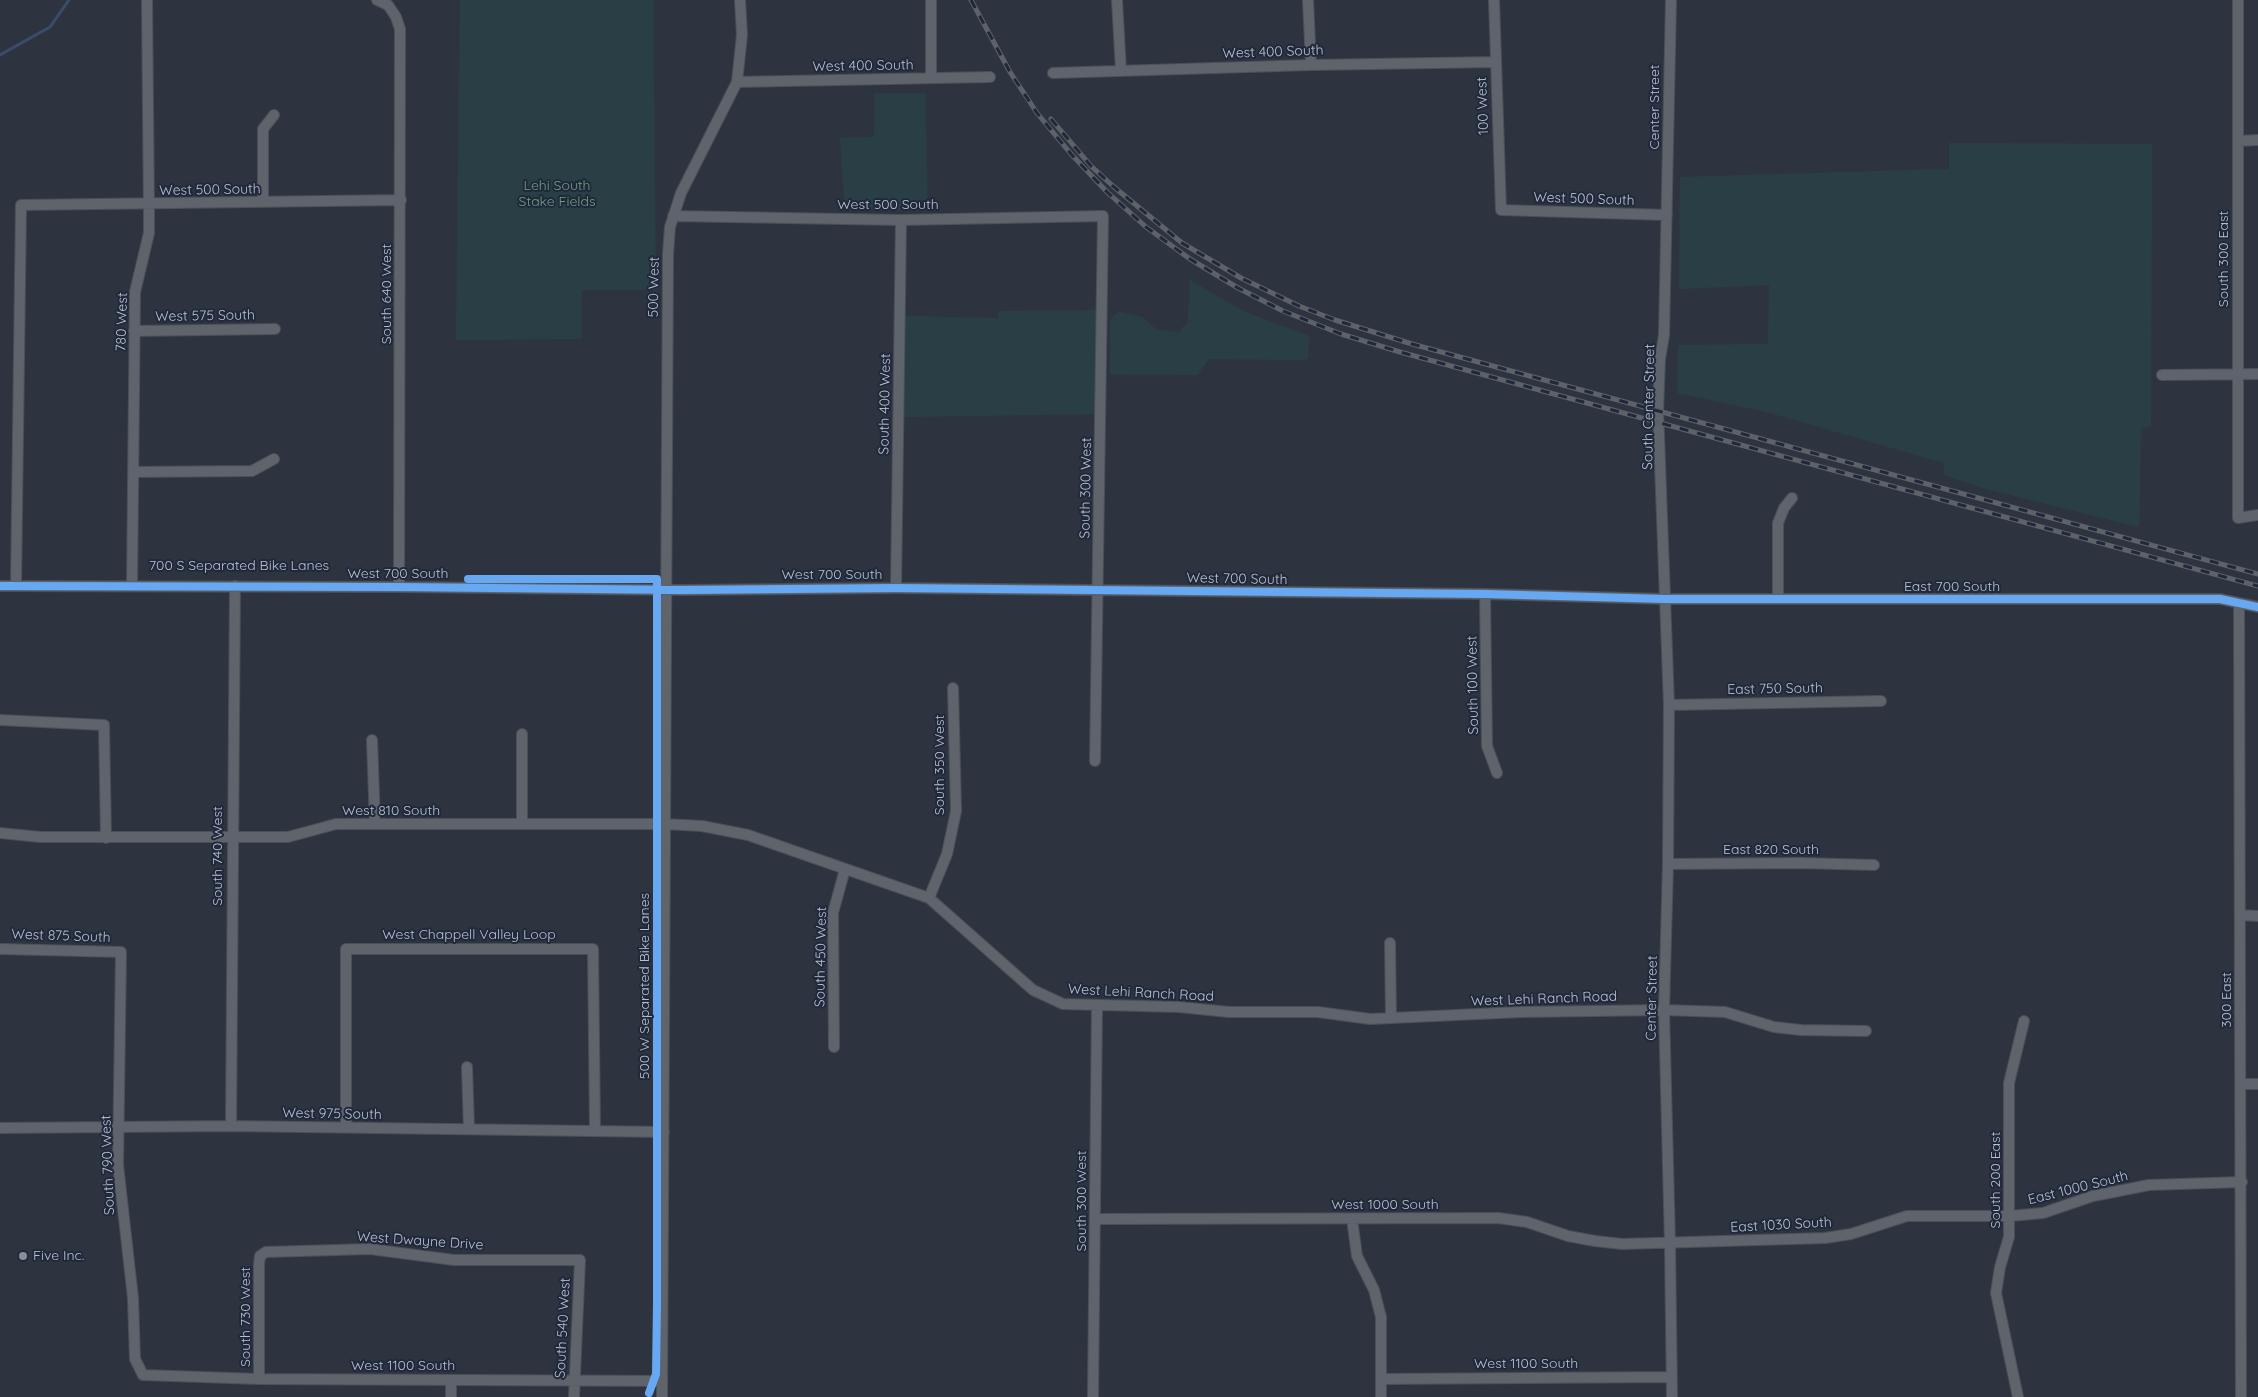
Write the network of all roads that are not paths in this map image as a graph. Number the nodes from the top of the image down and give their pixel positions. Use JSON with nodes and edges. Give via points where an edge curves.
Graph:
{"nodes":[{"id":1,"x":147,"y":0,"type":"edge"},
{"id":2,"x":377,"y":0,"type":"edge"},
{"id":3,"x":740,"y":0,"type":"edge"},
{"id":4,"x":931,"y":0,"type":"edge"},
{"id":5,"x":1117,"y":0,"type":"edge"},
{"id":6,"x":1308,"y":0,"type":"edge"},
{"id":7,"x":1494,"y":0,"type":"edge"},
{"id":8,"x":1671,"y":0,"type":"edge"},
{"id":9,"x":2238,"y":0,"type":"edge"},
{"id":10,"x":1495,"y":62,"type":"junction"},
{"id":11,"x":1311,"y":65,"type":"junction"},
{"id":12,"x":1121,"y":71,"type":"junction"},
{"id":13,"x":1053,"y":72,"type":"dead end"},
{"id":14,"x":990,"y":77,"type":"dead end"},
{"id":15,"x":931,"y":78,"type":"junction"},
{"id":16,"x":737,"y":82,"type":"junction"},
{"id":17,"x":274,"y":115,"type":"dead end"},
{"id":18,"x":2258,"y":140,"type":"edge"},
{"id":19,"x":2238,"y":141,"type":"junction"},
{"id":20,"x":401,"y":200,"type":"junction"},
{"id":21,"x":263,"y":202,"type":"junction"},
{"id":22,"x":149,"y":205,"type":"junction"},
{"id":23,"x":1501,"y":210,"type":"joint"},
{"id":24,"x":1667,"y":215,"type":"junction"},
{"id":25,"x":672,"y":216,"type":"junction"},
{"id":26,"x":1103,"y":216,"type":"joint"},
{"id":27,"x":901,"y":220,"type":"junction"},
{"id":28,"x":275,"y":329,"type":"dead end"},
{"id":29,"x":134,"y":331,"type":"junction"},
{"id":30,"x":2258,"y":374,"type":"edge"},
{"id":31,"x":2238,"y":375,"type":"junction"},
{"id":32,"x":2162,"y":376,"type":"dead end"},
{"id":33,"x":274,"y":459,"type":"dead end"},
{"id":34,"x":134,"y":472,"type":"junction"},
{"id":35,"x":1792,"y":498,"type":"dead end"},
{"id":36,"x":2258,"y":515,"type":"edge"},
{"id":37,"x":0,"y":586,"type":"edge"},
{"id":38,"x":16,"y":586,"type":"junction"},
{"id":39,"x":132,"y":586,"type":"junction"},
{"id":40,"x":235,"y":586,"type":"junction"},
{"id":41,"x":399,"y":587,"type":"junction"},
{"id":42,"x":896,"y":588,"type":"junction"},
{"id":43,"x":665,"y":590,"type":"junction"},
{"id":44,"x":1098,"y":590,"type":"junction"},
{"id":45,"x":1485,"y":594,"type":"junction"},
{"id":46,"x":1665,"y":599,"type":"junction"},
{"id":47,"x":1778,"y":599,"type":"junction"},
{"id":48,"x":2239,"y":603,"type":"junction"},
{"id":49,"x":2258,"y":607,"type":"edge"},
{"id":50,"x":953,"y":688,"type":"dead end"},
{"id":51,"x":1881,"y":701,"type":"dead end"},
{"id":52,"x":1669,"y":705,"type":"junction"},
{"id":53,"x":0,"y":720,"type":"edge"},
{"id":54,"x":522,"y":734,"type":"dead end"},
{"id":55,"x":372,"y":740,"type":"dead end"},
{"id":56,"x":1095,"y":760,"type":"dead end"},
{"id":57,"x":1497,"y":774,"type":"dead end"},
{"id":58,"x":374,"y":824,"type":"junction"},
{"id":59,"x":522,"y":824,"type":"junction"},
{"id":60,"x":665,"y":824,"type":"junction"},
{"id":61,"x":0,"y":833,"type":"edge"},
{"id":62,"x":232,"y":837,"type":"junction"},
{"id":63,"x":106,"y":838,"type":"junction"},
{"id":64,"x":1668,"y":864,"type":"junction"},
{"id":65,"x":1874,"y":865,"type":"dead end"},
{"id":66,"x":845,"y":869,"type":"junction"},
{"id":67,"x":929,"y":898,"type":"junction"},
{"id":68,"x":2240,"y":915,"type":"junction"},
{"id":69,"x":2258,"y":916,"type":"edge"},
{"id":70,"x":1390,"y":943,"type":"dead end"},
{"id":71,"x":0,"y":949,"type":"edge"},
{"id":72,"x":121,"y":952,"type":"joint"},
{"id":73,"x":1097,"y":1005,"type":"junction"},
{"id":74,"x":1664,"y":1010,"type":"junction"},
{"id":75,"x":1391,"y":1018,"type":"junction"},
{"id":76,"x":2024,"y":1021,"type":"dead end"},
{"id":77,"x":1866,"y":1031,"type":"dead end"},
{"id":78,"x":834,"y":1047,"type":"dead end"},
{"id":79,"x":467,"y":1067,"type":"dead end"},
{"id":80,"x":2241,"y":1084,"type":"junction"},
{"id":81,"x":2258,"y":1084,"type":"edge"},
{"id":82,"x":231,"y":1126,"type":"junction"},
{"id":83,"x":119,"y":1127,"type":"junction"},
{"id":84,"x":0,"y":1128,"type":"edge"},
{"id":85,"x":346,"y":1128,"type":"junction"},
{"id":86,"x":469,"y":1129,"type":"junction"},
{"id":87,"x":595,"y":1131,"type":"junction"},
{"id":88,"x":664,"y":1132,"type":"junction"},
{"id":89,"x":2242,"y":1182,"type":"junction"},
{"id":90,"x":2010,"y":1216,"type":"junction"},
{"id":91,"x":1096,"y":1219,"type":"junction"},
{"id":92,"x":1352,"y":1219,"type":"junction"},
{"id":93,"x":1670,"y":1243,"type":"junction"},
{"id":94,"x":260,"y":1256,"type":"joint"},
{"id":95,"x":580,"y":1260,"type":"joint"},
{"id":96,"x":143,"y":1375,"type":"joint"},
{"id":97,"x":1672,"y":1377,"type":"junction"},
{"id":98,"x":1381,"y":1378,"type":"junction"},
{"id":99,"x":259,"y":1379,"type":"junction"},
{"id":100,"x":451,"y":1380,"type":"junction"},
{"id":101,"x":574,"y":1381,"type":"junction"},
{"id":102,"x":662,"y":1381,"type":"junction"},
{"id":103,"x":451,"y":1397,"type":"edge"},
{"id":104,"x":574,"y":1397,"type":"edge"},
{"id":105,"x":662,"y":1397,"type":"edge"},
{"id":106,"x":1094,"y":1397,"type":"edge"},
{"id":107,"x":1381,"y":1397,"type":"edge"},
{"id":108,"x":1672,"y":1397,"type":"edge"},
{"id":109,"x":2018,"y":1397,"type":"edge"},
{"id":110,"x":2241,"y":1397,"type":"edge"}],
"edges":[{"from":1,"to":22,"type":"street","name":"780 West"},
{"from":2,"to":20,"type":"street","name":"South 640 West","via":[[388,5],[400,29]]},
{"from":3,"to":16,"type":"street","name":"500 West","via":[[742,35]]},
{"from":4,"to":15,"type":"street"},
{"from":5,"to":12,"type":"street"},
{"from":6,"to":11,"type":"street"},
{"from":7,"to":10,"type":"street","name":"100 West"},
{"from":8,"to":24,"type":"street","name":"Center Street"},
{"from":9,"to":19,"type":"street","name":"South 300 East"},
{"from":10,"to":11,"type":"street","name":"West 400 South"},
{"from":10,"to":23,"type":"street","name":"100 West"},
{"from":11,"to":12,"type":"street","name":"West 400 South"},
{"from":12,"to":13,"type":"street","name":"West 400 South"},
{"from":14,"to":15,"type":"street","name":"West 400 South"},
{"from":15,"to":16,"type":"street","name":"West 400 South"},
{"from":16,"to":25,"type":"street","name":"500 West"},
{"from":17,"to":21,"type":"street","via":[[263,129]]},
{"from":18,"to":19,"type":"street"},
{"from":19,"to":31,"type":"street","name":"South 300 East"},
{"from":20,"to":21,"type":"street","name":"West 500 South"},
{"from":20,"to":41,"type":"street","name":"South 640 West"},
{"from":21,"to":22,"type":"street","name":"West 500 South"},
{"from":22,"to":29,"type":"street","name":"780 West","via":[[149,233],[135,292]]},
{"from":22,"to":38,"type":"street","name":"West 500 South","via":[[21,206]]},
{"from":23,"to":24,"type":"street","name":"West 500 South"},
{"from":24,"to":46,"type":"street","name":"South Center Street","via":[[1664,335],[1667,359],[1662,479]]},
{"from":25,"to":27,"type":"street","name":"West 500 South"},
{"from":25,"to":43,"type":"street","name":"500 West","via":[[668,254]]},
{"from":26,"to":27,"type":"street","name":"West 500 South"},
{"from":26,"to":44,"type":"street","name":"South 300 West"},
{"from":27,"to":42,"type":"street","name":"South 400 West"},
{"from":28,"to":29,"type":"street","name":"West 575 South"},
{"from":29,"to":34,"type":"street","name":"780 West"},
{"from":30,"to":31,"type":"street"},
{"from":31,"to":32,"type":"street"},
{"from":31,"to":36,"type":"street","name":"South 300 East","via":[[2238,518]]},
{"from":33,"to":34,"type":"street","via":[[252,471]]},
{"from":34,"to":39,"type":"street","name":"780 West"},
{"from":35,"to":47,"type":"street","via":[[1778,523]]},
{"from":37,"to":38,"type":"street","name":"West 700 South"},
{"from":38,"to":39,"type":"street","name":"West 700 South"},
{"from":39,"to":40,"type":"street","name":"West 700 South"},
{"from":40,"to":41,"type":"street","name":"West 700 South"},
{"from":40,"to":62,"type":"street","name":"South 740 West"},
{"from":41,"to":43,"type":"street","name":"West 700 South"},
{"from":42,"to":43,"type":"street","name":"West 700 South"},
{"from":42,"to":44,"type":"street","name":"West 700 South"},
{"from":43,"to":60,"type":"street","name":"500 West"},
{"from":44,"to":45,"type":"street","name":"West 700 South"},
{"from":44,"to":56,"type":"street","name":"South 300 West"},
{"from":45,"to":46,"type":"street","name":"West 700 South"},
{"from":45,"to":57,"type":"street","name":"South 100 West","via":[[1487,746]]},
{"from":46,"to":47,"type":"street","name":"East 700 South"},
{"from":46,"to":52,"type":"street","name":"Center Street"},
{"from":47,"to":48,"type":"street","name":"East 700 South","via":[[2220,599]]},
{"from":48,"to":49,"type":"street","name":"East 700 South"},
{"from":48,"to":68,"type":"street","name":"300 East"},
{"from":50,"to":67,"type":"street","name":"South 350 West","via":[[956,811],[947,854]]},
{"from":51,"to":52,"type":"street","name":"East 750 South"},
{"from":52,"to":64,"type":"street","name":"Center Street"},
{"from":53,"to":63,"type":"street","via":[[104,725]]},
{"from":54,"to":59,"type":"street"},
{"from":55,"to":58,"type":"street"},
{"from":58,"to":59,"type":"street","name":"West 810 South"},
{"from":58,"to":62,"type":"street","name":"West 810 South","via":[[336,824],[288,837]]},
{"from":59,"to":60,"type":"street","name":"West 810 South"},
{"from":60,"to":66,"type":"street","name":"West Lehi Ranch Road","via":[[702,826],[748,835]]},
{"from":60,"to":88,"type":"street"},
{"from":61,"to":63,"type":"street","name":"West 810 South"},
{"from":62,"to":63,"type":"street","name":"West 810 South"},
{"from":62,"to":82,"type":"street","name":"South 740 West"},
{"from":64,"to":65,"type":"street","name":"East 820 South"},
{"from":64,"to":74,"type":"street","name":"Center Street"},
{"from":66,"to":67,"type":"street","name":"West Lehi Ranch Road"},
{"from":66,"to":78,"type":"street","name":"South 450 West","via":[[833,913]]},
{"from":67,"to":73,"type":"street","name":"West Lehi Ranch Road","via":[[1033,990],[1064,1004]]},
{"from":68,"to":69,"type":"street"},
{"from":68,"to":80,"type":"street","name":"300 East"},
{"from":70,"to":75,"type":"street"},
{"from":71,"to":72,"type":"street","name":"West 875 South"},
{"from":72,"to":83,"type":"street","name":"South 790 West"},
{"from":73,"to":75,"type":"street","name":"West Lehi Ranch Road","via":[[1229,1012],[1318,1012],[1370,1019]]},
{"from":73,"to":91,"type":"street","name":"South 300 West"},
{"from":74,"to":75,"type":"street","name":"West Lehi Ranch Road"},
{"from":74,"to":77,"type":"street","name":"West Lehi Ranch Road","via":[[1725,1012],[1774,1027],[1802,1030]]},
{"from":74,"to":93,"type":"street","name":"Center Street"},
{"from":76,"to":90,"type":"street","name":"South 200 East","via":[[2009,1083]]},
{"from":79,"to":86,"type":"street"},
{"from":80,"to":81,"type":"street"},
{"from":80,"to":89,"type":"street","name":"300 East"},
{"from":82,"to":83,"type":"street","name":"West 975 South"},
{"from":82,"to":85,"type":"street","name":"West 975 South"},
{"from":83,"to":84,"type":"street","name":"West 975 South"},
{"from":83,"to":96,"type":"street","name":"South 790 West","via":[[118,1165],[133,1298],[135,1359]]},
{"from":85,"to":86,"type":"street","name":"West 975 South"},
{"from":85,"to":87,"type":"street","name":"West Chappell Valley Loop","via":[[346,949],[593,949]]},
{"from":86,"to":87,"type":"street","name":"West 975 South"},
{"from":87,"to":88,"type":"street","name":"West 975 South"},
{"from":88,"to":102,"type":"street"},
{"from":89,"to":90,"type":"street","name":"East 1000 South","via":[[2149,1185],[2093,1196],[2043,1212]]},
{"from":89,"to":110,"type":"street","name":"300 East"},
{"from":90,"to":93,"type":"street","name":"East 1030 South","via":[[1907,1216],[1851,1234],[1825,1238]]},
{"from":90,"to":109,"type":"street","name":"South 200 East","via":[[2009,1238],[1996,1293]]},
{"from":91,"to":92,"type":"street","name":"West 1000 South"},
{"from":91,"to":106,"type":"street","name":"South 300 West"},
{"from":92,"to":93,"type":"street","name":"West 1000 South","via":[[1498,1218],[1526,1222],[1596,1242]]},
{"from":92,"to":98,"type":"street","via":[[1357,1256],[1374,1290],[1381,1317]]},
{"from":93,"to":97,"type":"street","name":"Center Street"},
{"from":94,"to":95,"type":"street","name":"West Dwayne Drive","via":[[273,1251],[370,1250],[454,1260]]},
{"from":94,"to":99,"type":"street","name":"South 730 West"},
{"from":95,"to":101,"type":"street","name":"South 540 West"},
{"from":96,"to":99,"type":"street","name":"West 1100 South"},
{"from":97,"to":98,"type":"street","name":"West 1100 South"},
{"from":97,"to":108,"type":"street","name":"Center Street"},
{"from":98,"to":107,"type":"street"},
{"from":99,"to":100,"type":"street","name":"West 1100 South"},
{"from":100,"to":101,"type":"street","name":"West 1100 South"},
{"from":100,"to":103,"type":"street"},
{"from":101,"to":102,"type":"street","name":"West 1100 South"},
{"from":101,"to":104,"type":"street","name":"South 540 West"},
{"from":102,"to":105,"type":"street"}]}
